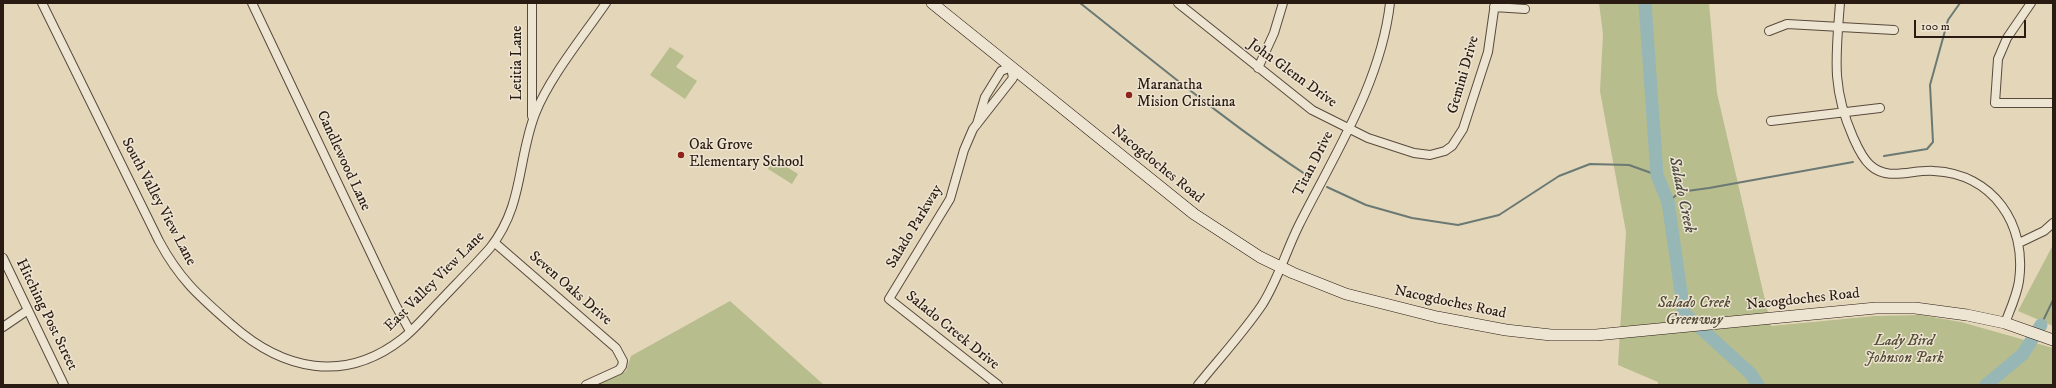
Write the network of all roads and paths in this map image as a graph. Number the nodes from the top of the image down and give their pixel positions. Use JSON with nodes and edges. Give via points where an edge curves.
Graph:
{"nodes":[{"id":1,"x":42,"y":3,"type":"edge"},
{"id":2,"x":252,"y":3,"type":"edge"},
{"id":3,"x":532,"y":3,"type":"edge"},
{"id":4,"x":606,"y":3,"type":"edge"},
{"id":5,"x":932,"y":3,"type":"edge"},
{"id":6,"x":1178,"y":3,"type":"edge"},
{"id":7,"x":1283,"y":3,"type":"edge"},
{"id":8,"x":1390,"y":3,"type":"edge"},
{"id":9,"x":1840,"y":3,"type":"edge"},
{"id":10,"x":2031,"y":3,"type":"edge"},
{"id":11,"x":1495,"y":5,"type":"edge"},
{"id":12,"x":1525,"y":9,"type":"dead end"},
{"id":13,"x":1838,"y":27,"type":"junction"},
{"id":14,"x":1894,"y":30,"type":"dead end"},
{"id":15,"x":1768,"y":31,"type":"dead end"},
{"id":16,"x":1011,"y":67,"type":"junction"},
{"id":17,"x":1258,"y":68,"type":"junction"},
{"id":18,"x":2053,"y":103,"type":"edge"},
{"id":19,"x":1880,"y":108,"type":"dead end"},
{"id":20,"x":1843,"y":112,"type":"junction"},
{"id":21,"x":1771,"y":121,"type":"dead end"},
{"id":22,"x":532,"y":122,"type":"junction"},
{"id":23,"x":977,"y":124,"type":"junction"},
{"id":24,"x":1348,"y":129,"type":"junction"},
{"id":25,"x":1447,"y":149,"type":"joint"},
{"id":26,"x":2053,"y":223,"type":"edge"},
{"id":27,"x":495,"y":243,"type":"junction"},
{"id":28,"x":2019,"y":243,"type":"junction"},
{"id":29,"x":3,"y":258,"type":"edge"},
{"id":30,"x":1280,"y":267,"type":"junction"},
{"id":31,"x":889,"y":298,"type":"joint"},
{"id":32,"x":28,"y":310,"type":"junction"},
{"id":33,"x":2005,"y":324,"type":"junction"},
{"id":34,"x":3,"y":327,"type":"edge"},
{"id":35,"x":410,"y":331,"type":"junction"},
{"id":36,"x":2053,"y":340,"type":"edge"},
{"id":37,"x":303,"y":365,"type":"joint"},
{"id":38,"x":64,"y":385,"type":"edge"},
{"id":39,"x":586,"y":385,"type":"edge"},
{"id":40,"x":998,"y":385,"type":"edge"},
{"id":41,"x":1198,"y":385,"type":"edge"}],
"edges":[{"from":1,"to":37,"type":"street","name":"South Valley View Lane","via":[[159,241],[178,273],[196,294],[249,340],[272,354]]},
{"from":2,"to":35,"type":"street","name":"Candlewood Lane"},
{"from":3,"to":22,"type":"street","name":"Letitia Lane"},
{"from":4,"to":22,"type":"street","name":"East Valley View Lane","via":[[545,94]]},
{"from":5,"to":16,"type":"main road","name":"Nacogdoches Road"},
{"from":6,"to":17,"type":"street","name":"John Glenn Drive"},
{"from":7,"to":17,"type":"street","via":[[1274,33]]},
{"from":8,"to":24,"type":"street","name":"Titan Drive","via":[[1376,66]]},
{"from":9,"to":13,"type":"street"},
{"from":10,"to":18,"type":"street","via":[[2002,49],[1996,73],[1995,103]]},
{"from":11,"to":12,"type":"street"},
{"from":11,"to":25,"type":"street","name":"Gemini Drive","via":[[1488,52],[1475,95],[1463,129]]},
{"from":13,"to":14,"type":"street"},
{"from":13,"to":15,"type":"street","via":[[1787,24]]},
{"from":13,"to":20,"type":"street","via":[[1836,74]]},
{"from":16,"to":23,"type":"street","name":"Salado Parkway","via":[[1002,70],[986,97]]},
{"from":16,"to":23,"type":"street","name":"Salado Parkway","via":[[1013,78]]},
{"from":16,"to":30,"type":"main road","name":"Nacogdoches Road","via":[[1194,214],[1228,238]]},
{"from":17,"to":24,"type":"street","name":"John Glenn Drive","via":[[1312,110]]},
{"from":19,"to":20,"type":"street"},
{"from":20,"to":21,"type":"street"},
{"from":20,"to":28,"type":"street","via":[[1858,148],[1870,166],[1889,174],[1932,170],[1951,173],[1973,182],[1994,197],[2005,210],[2016,230]]},
{"from":22,"to":27,"type":"street","name":"East Valley View Lane","via":[[513,208]]},
{"from":23,"to":31,"type":"street","name":"Salado Parkway","via":[[964,150],[950,199]]},
{"from":24,"to":25,"type":"street","name":"John Glenn Drive","via":[[1414,153],[1430,155]]},
{"from":24,"to":30,"type":"street","name":"Titan Drive"},
{"from":26,"to":28,"type":"street","via":[[2044,231]]},
{"from":27,"to":35,"type":"street","name":"East Valley View Lane"},
{"from":27,"to":39,"type":"street","name":"Seven Oaks Drive","via":[[616,348],[623,361],[619,370]]},
{"from":28,"to":33,"type":"street","via":[[2019,283]]},
{"from":29,"to":32,"type":"street","name":"Hitching Post Street"},
{"from":30,"to":33,"type":"main road","name":"Nacogdoches Road","via":[[1346,294],[1437,317],[1551,335],[1624,332],[1876,308],[1915,308]]},
{"from":30,"to":41,"type":"street","name":"Titan Drive","via":[[1262,304]]},
{"from":31,"to":40,"type":"street","name":"Salado Creek Drive"},
{"from":32,"to":34,"type":"street"},
{"from":32,"to":38,"type":"street","name":"Hitching Post Street"},
{"from":33,"to":36,"type":"main road","name":"Nacogdoches Road"},
{"from":35,"to":37,"type":"street","name":"East Valley View Lane","via":[[389,347],[364,360],[337,366]]}]}
